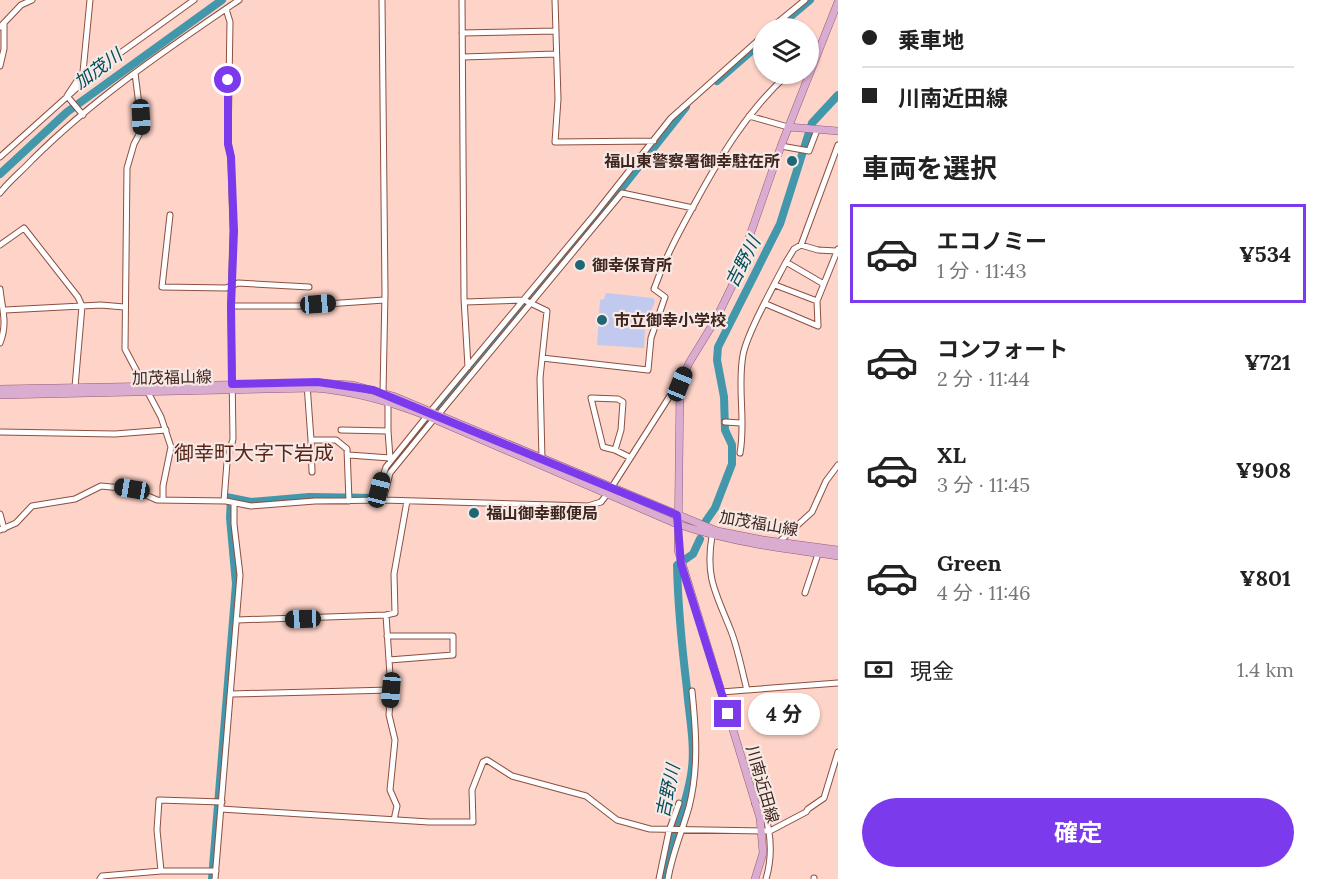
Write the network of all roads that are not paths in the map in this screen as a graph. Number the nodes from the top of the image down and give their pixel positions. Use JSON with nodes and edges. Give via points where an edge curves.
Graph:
{"nodes":[{"id":1,"x":32,"y":0,"type":"edge"},
{"id":2,"x":90,"y":0,"type":"edge"},
{"id":3,"x":194,"y":0,"type":"edge"},
{"id":4,"x":239,"y":0,"type":"edge"},
{"id":5,"x":382,"y":0,"type":"edge"},
{"id":6,"x":462,"y":0,"type":"edge"},
{"id":7,"x":555,"y":0,"type":"edge"},
{"id":8,"x":805,"y":0,"type":"edge"},
{"id":9,"x":838,"y":2,"type":"edge"},
{"id":10,"x":226,"y":9,"type":"junction"},
{"id":11,"x":783,"y":18,"type":"edge"},
{"id":12,"x":2,"y":25,"type":"edge"},
{"id":13,"x":555,"y":32,"type":"junction"},
{"id":14,"x":462,"y":33,"type":"junction"},
{"id":15,"x":753,"y":44,"type":"edge"},
{"id":16,"x":819,"y":46,"type":"edge"},
{"id":17,"x":556,"y":54,"type":"junction"},
{"id":18,"x":463,"y":57,"type":"junction"},
{"id":19,"x":0,"y":66,"type":"edge"},
{"id":20,"x":135,"y":73,"type":"junction"},
{"id":21,"x":779,"y":84,"type":"edge"},
{"id":22,"x":804,"y":84,"type":"edge"},
{"id":23,"x":67,"y":96,"type":"junction"},
{"id":24,"x":83,"y":115,"type":"junction"},
{"id":25,"x":749,"y":116,"type":"junction"},
{"id":26,"x":788,"y":127,"type":"junction"},
{"id":27,"x":811,"y":130,"type":"junction"},
{"id":28,"x":838,"y":131,"type":"edge"},
{"id":29,"x":654,"y":141,"type":"junction"},
{"id":30,"x":838,"y":145,"type":"edge"},
{"id":31,"x":781,"y":146,"type":"junction"},
{"id":32,"x":0,"y":157,"type":"edge"},
{"id":33,"x":0,"y":193,"type":"edge"},
{"id":34,"x":693,"y":208,"type":"junction"},
{"id":35,"x":170,"y":215,"type":"dead end"},
{"id":36,"x":801,"y":244,"type":"junction"},
{"id":37,"x":0,"y":245,"type":"edge"},
{"id":38,"x":837,"y":250,"type":"edge"},
{"id":39,"x":786,"y":262,"type":"junction"},
{"id":40,"x":822,"y":284,"type":"junction"},
{"id":41,"x":232,"y":285,"type":"junction"},
{"id":42,"x":775,"y":285,"type":"junction"},
{"id":43,"x":309,"y":287,"type":"dead end"},
{"id":44,"x":0,"y":289,"type":"edge"},
{"id":45,"x":384,"y":300,"type":"junction"},
{"id":46,"x":817,"y":301,"type":"junction"},
{"id":47,"x":465,"y":302,"type":"junction"},
{"id":48,"x":527,"y":302,"type":"junction"},
{"id":49,"x":766,"y":304,"type":"junction"},
{"id":50,"x":82,"y":306,"type":"junction"},
{"id":51,"x":231,"y":306,"type":"junction"},
{"id":52,"x":124,"y":307,"type":"junction"},
{"id":53,"x":5,"y":310,"type":"junction"},
{"id":54,"x":0,"y":343,"type":"edge"},
{"id":55,"x":542,"y":358,"type":"junction"},
{"id":56,"x":468,"y":368,"type":"junction"},
{"id":57,"x":680,"y":384,"type":"junction"},
{"id":58,"x":307,"y":386,"type":"junction"},
{"id":59,"x":75,"y":387,"type":"junction"},
{"id":60,"x":232,"y":387,"type":"junction"},
{"id":61,"x":0,"y":389,"type":"edge"},
{"id":62,"x":145,"y":389,"type":"junction"},
{"id":63,"x":383,"y":393,"type":"junction"},
{"id":64,"x":0,"y":395,"type":"edge"},
{"id":65,"x":388,"y":400,"type":"junction"},
{"id":66,"x":432,"y":415,"type":"junction"},
{"id":67,"x":725,"y":422,"type":"dead end"},
{"id":68,"x":741,"y":423,"type":"junction"},
{"id":69,"x":166,"y":430,"type":"junction"},
{"id":70,"x":341,"y":430,"type":"dead end"},
{"id":71,"x":388,"y":431,"type":"junction"},
{"id":72,"x":0,"y":432,"type":"edge"},
{"id":73,"x":311,"y":440,"type":"junction"},
{"id":74,"x":615,"y":450,"type":"junction"},
{"id":75,"x":740,"y":453,"type":"dead end"},
{"id":76,"x":349,"y":455,"type":"junction"},
{"id":77,"x":629,"y":457,"type":"junction"},
{"id":78,"x":542,"y":459,"type":"junction"},
{"id":79,"x":392,"y":462,"type":"junction"},
{"id":80,"x":838,"y":465,"type":"edge"},
{"id":81,"x":312,"y":472,"type":"dead end"},
{"id":82,"x":610,"y":491,"type":"junction"},
{"id":83,"x":349,"y":499,"type":"junction"},
{"id":84,"x":375,"y":499,"type":"junction"},
{"id":85,"x":163,"y":500,"type":"junction"},
{"id":86,"x":383,"y":500,"type":"junction"},
{"id":87,"x":407,"y":501,"type":"junction"},
{"id":88,"x":230,"y":502,"type":"junction"},
{"id":89,"x":0,"y":514,"type":"edge"},
{"id":90,"x":677,"y":515,"type":"junction"},
{"id":91,"x":677,"y":524,"type":"junction"},
{"id":92,"x":2,"y":530,"type":"edge"},
{"id":93,"x":712,"y":536,"type":"junction"},
{"id":94,"x":779,"y":542,"type":"junction"},
{"id":95,"x":838,"y":550,"type":"edge"},
{"id":96,"x":818,"y":554,"type":"junction"},
{"id":97,"x":838,"y":556,"type":"edge"},
{"id":98,"x":805,"y":593,"type":"dead end"},
{"id":99,"x":386,"y":615,"type":"junction"},
{"id":100,"x":237,"y":620,"type":"junction"},
{"id":101,"x":387,"y":636,"type":"junction"},
{"id":102,"x":389,"y":660,"type":"junction"},
{"id":103,"x":838,"y":683,"type":"edge"},
{"id":104,"x":391,"y":690,"type":"junction"},
{"id":105,"x":692,"y":690,"type":"dead end"},
{"id":106,"x":747,"y":690,"type":"junction"},
{"id":107,"x":721,"y":692,"type":"junction"},
{"id":108,"x":231,"y":694,"type":"junction"},
{"id":109,"x":838,"y":752,"type":"edge"},
{"id":110,"x":222,"y":802,"type":"junction"},
{"id":111,"x":679,"y":803,"type":"dead end"},
{"id":112,"x":221,"y":809,"type":"junction"},
{"id":113,"x":394,"y":820,"type":"junction"},
{"id":114,"x":669,"y":831,"type":"junction"},
{"id":115,"x":680,"y":831,"type":"junction"},
{"id":116,"x":766,"y":831,"type":"junction"},
{"id":117,"x":161,"y":871,"type":"junction"},
{"id":118,"x":213,"y":871,"type":"junction"},
{"id":119,"x":143,"y":876,"type":"edge"},
{"id":120,"x":100,"y":879,"type":"edge"},
{"id":121,"x":215,"y":879,"type":"edge"},
{"id":122,"x":659,"y":879,"type":"edge"},
{"id":123,"x":668,"y":879,"type":"edge"},
{"id":124,"x":755,"y":879,"type":"edge"},
{"id":125,"x":766,"y":879,"type":"edge"}],
"edges":[{"from":1,"to":12,"type":"street","via":[[21,5]]},
{"from":2,"to":23,"type":"street","via":[[83,72]]},
{"from":3,"to":23,"type":"street"},
{"from":4,"to":10,"type":"street"},
{"from":5,"to":45,"type":"street"},
{"from":6,"to":14,"type":"street"},
{"from":7,"to":13,"type":"street"},
{"from":8,"to":11,"type":"street"},
{"from":9,"to":16,"type":"main road"},
{"from":10,"to":20,"type":"street"},
{"from":10,"to":41,"type":"street","via":[[230,22],[227,96],[234,231]]},
{"from":12,"to":19,"type":"street","via":[[4,49]]},
{"from":13,"to":14,"type":"street"},
{"from":13,"to":17,"type":"street"},
{"from":14,"to":18,"type":"street"},
{"from":15,"to":29,"type":"street","via":[[681,106]]},
{"from":17,"to":18,"type":"street"},
{"from":17,"to":29,"type":"street","via":[[555,142]]},
{"from":18,"to":47,"type":"street"},
{"from":20,"to":24,"type":"street"},
{"from":20,"to":52,"type":"street","via":[[142,129],[127,168]]},
{"from":21,"to":25,"type":"street"},
{"from":22,"to":26,"type":"main road"},
{"from":23,"to":24,"type":"street"},
{"from":23,"to":32,"type":"street"},
{"from":24,"to":33,"type":"street"},
{"from":25,"to":26,"type":"street"},
{"from":25,"to":34,"type":"street","via":[[724,149]]},
{"from":26,"to":27,"type":"main road"},
{"from":26,"to":31,"type":"main road"},
{"from":27,"to":28,"type":"main road"},
{"from":27,"to":31,"type":"street","via":[[812,148]]},
{"from":29,"to":48,"type":"street"},
{"from":30,"to":36,"type":"street"},
{"from":31,"to":57,"type":"main road","via":[[733,284]]},
{"from":34,"to":48,"type":"street","via":[[622,193]]},
{"from":34,"to":55,"type":"street","via":[[666,255],[654,289],[665,297],[651,338],[648,370]]},
{"from":35,"to":41,"type":"street","via":[[162,287]]},
{"from":36,"to":38,"type":"street","via":[[818,250]]},
{"from":36,"to":39,"type":"street"},
{"from":37,"to":50,"type":"street","via":[[24,228]]},
{"from":38,"to":40,"type":"street"},
{"from":39,"to":40,"type":"street"},
{"from":39,"to":42,"type":"street"},
{"from":40,"to":46,"type":"street"},
{"from":41,"to":43,"type":"street"},
{"from":41,"to":51,"type":"street"},
{"from":42,"to":46,"type":"street"},
{"from":42,"to":49,"type":"street"},
{"from":44,"to":53,"type":"street"},
{"from":45,"to":51,"type":"street"},
{"from":45,"to":63,"type":"street"},
{"from":46,"to":49,"type":"street","via":[[818,326]]},
{"from":47,"to":48,"type":"street"},
{"from":47,"to":56,"type":"street"},
{"from":48,"to":55,"type":"street","via":[[547,311]]},
{"from":48,"to":56,"type":"street"},
{"from":48,"to":66,"type":"street"},
{"from":49,"to":68,"type":"street","via":[[742,357]]},
{"from":50,"to":52,"type":"street"},
{"from":50,"to":53,"type":"street"},
{"from":50,"to":59,"type":"street"},
{"from":51,"to":60,"type":"street"},
{"from":52,"to":62,"type":"street","via":[[125,349]]},
{"from":53,"to":54,"type":"street"},
{"from":55,"to":78,"type":"street"},
{"from":56,"to":66,"type":"street"},
{"from":57,"to":77,"type":"street"},
{"from":57,"to":90,"type":"main road"},
{"from":58,"to":60,"type":"main road","name":"加茂福山線"},
{"from":58,"to":63,"type":"main road","name":"加茂福山線","via":[[353,385]]},
{"from":58,"to":65,"type":"main road","name":"加茂福山線"},
{"from":58,"to":73,"type":"street"},
{"from":59,"to":61,"type":"main road","name":"加茂福山線"},
{"from":59,"to":62,"type":"main road","name":"加茂福山線"},
{"from":60,"to":62,"type":"main road","name":"加茂福山線"},
{"from":60,"to":88,"type":"street","via":[[233,439],[227,462]]},
{"from":62,"to":64,"type":"main road","name":"加茂福山線"},
{"from":62,"to":69,"type":"street"},
{"from":63,"to":65,"type":"street"},
{"from":63,"to":66,"type":"main road","name":"加茂福山線"},
{"from":65,"to":66,"type":"main road","name":"加茂福山線"},
{"from":65,"to":71,"type":"street"},
{"from":66,"to":78,"type":"main road","name":"加茂福山線"},
{"from":66,"to":79,"type":"street"},
{"from":66,"to":82,"type":"main road","name":"加茂福山線"},
{"from":67,"to":68,"type":"street"},
{"from":68,"to":75,"type":"street"},
{"from":69,"to":72,"type":"street","via":[[115,434]]},
{"from":69,"to":85,"type":"street","via":[[171,458]]},
{"from":70,"to":71,"type":"street"},
{"from":71,"to":79,"type":"street"},
{"from":73,"to":76,"type":"street","via":[[336,440]]},
{"from":73,"to":81,"type":"street"},
{"from":74,"to":74,"type":"street","via":[[623,402],[591,398],[603,447]]},
{"from":74,"to":77,"type":"street"},
{"from":76,"to":79,"type":"street"},
{"from":76,"to":83,"type":"street"},
{"from":77,"to":82,"type":"street"},
{"from":78,"to":82,"type":"main road","name":"加茂福山線"},
{"from":79,"to":84,"type":"street"},
{"from":79,"to":86,"type":"street"},
{"from":80,"to":94,"type":"street","via":[[812,512]]},
{"from":82,"to":87,"type":"street","via":[[601,502],[588,506]]},
{"from":82,"to":90,"type":"main road","name":"加茂福山線"},
{"from":82,"to":91,"type":"main road","name":"加茂福山線"},
{"from":83,"to":84,"type":"street"},
{"from":83,"to":88,"type":"street","via":[[251,506]]},
{"from":84,"to":86,"type":"street"},
{"from":85,"to":88,"type":"street"},
{"from":85,"to":92,"type":"street","via":[[132,489],[101,486],[75,499],[33,506],[16,523]]},
{"from":86,"to":87,"type":"street"},
{"from":87,"to":99,"type":"street","via":[[394,574],[395,612]]},
{"from":88,"to":100,"type":"street","via":[[240,575]]},
{"from":89,"to":92,"type":"street"},
{"from":90,"to":91,"type":"main road"},
{"from":90,"to":94,"type":"main road","name":"加茂福山線","via":[[724,533]]},
{"from":91,"to":93,"type":"main road","name":"加茂福山線"},
{"from":91,"to":107,"type":"main road","name":"川南近田線","via":[[681,561]]},
{"from":93,"to":96,"type":"main road","name":"加茂福山線"},
{"from":93,"to":106,"type":"street","via":[[709,573]]},
{"from":94,"to":95,"type":"main road","name":"加茂福山線"},
{"from":96,"to":97,"type":"main road","name":"加茂福山線"},
{"from":96,"to":98,"type":"street"},
{"from":99,"to":100,"type":"street"},
{"from":99,"to":101,"type":"street"},
{"from":100,"to":108,"type":"street"},
{"from":101,"to":102,"type":"street"},
{"from":101,"to":102,"type":"street","via":[[453,636],[455,641],[453,655]]},
{"from":102,"to":104,"type":"street"},
{"from":103,"to":106,"type":"street"},
{"from":104,"to":108,"type":"street"},
{"from":104,"to":113,"type":"street","via":[[389,715],[395,740],[390,790],[397,806]]},
{"from":105,"to":115,"type":"street","via":[[696,761],[689,807]]},
{"from":106,"to":107,"type":"street"},
{"from":107,"to":116,"type":"main road","name":"川南近田線"},
{"from":108,"to":110,"type":"street"},
{"from":109,"to":116,"type":"street","via":[[824,798],[807,808],[807,812]]},
{"from":110,"to":112,"type":"street"},
{"from":110,"to":117,"type":"street","via":[[159,800]]},
{"from":111,"to":114,"type":"street"},
{"from":112,"to":113,"type":"street"},
{"from":112,"to":118,"type":"street"},
{"from":113,"to":114,"type":"street","via":[[473,822],[472,790],[487,760],[512,776],[586,796],[617,820]]},
{"from":114,"to":115,"type":"street"},
{"from":114,"to":122,"type":"street"},
{"from":115,"to":116,"type":"street"},
{"from":115,"to":123,"type":"street"},
{"from":116,"to":124,"type":"main road","name":"川南近田線"},
{"from":116,"to":125,"type":"street","via":[[771,856]]},
{"from":117,"to":118,"type":"street"},
{"from":117,"to":119,"type":"street"},
{"from":118,"to":121,"type":"street"},
{"from":119,"to":120,"type":"street"}]}
